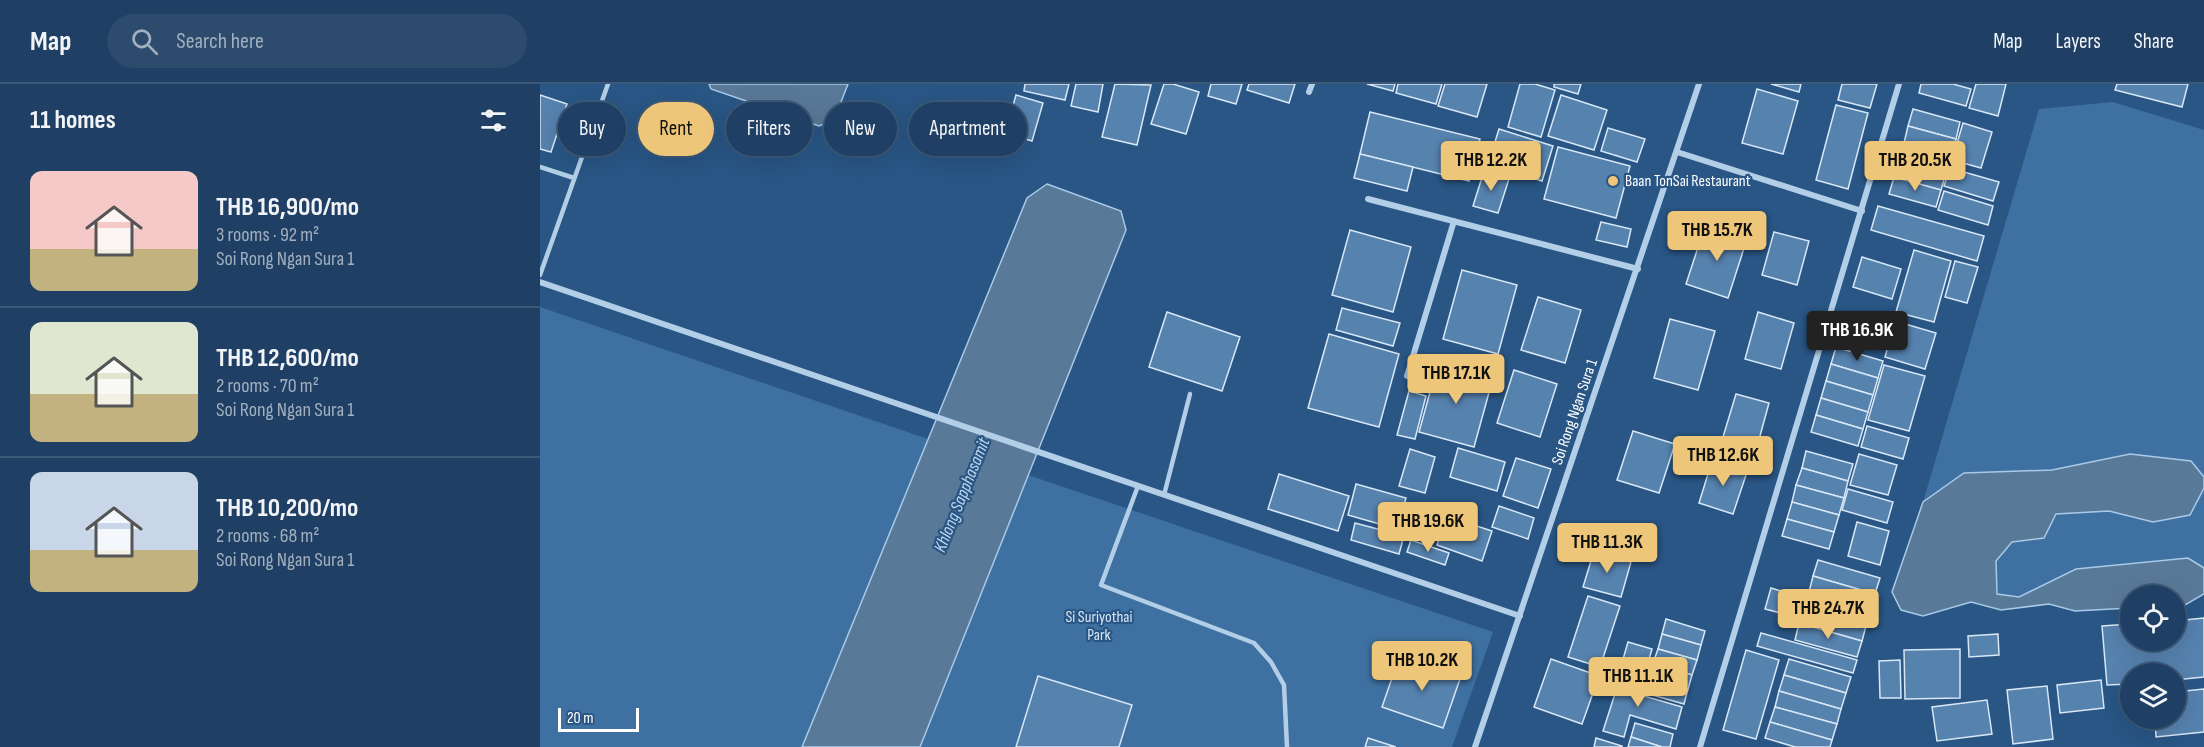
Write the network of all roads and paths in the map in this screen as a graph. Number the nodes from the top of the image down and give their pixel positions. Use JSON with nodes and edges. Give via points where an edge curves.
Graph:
{"nodes":[{"id":1,"x":608,"y":84,"type":"edge"},
{"id":2,"x":1312,"y":84,"type":"edge"},
{"id":3,"x":1699,"y":84,"type":"edge"},
{"id":4,"x":1899,"y":84,"type":"edge"},
{"id":5,"x":1310,"y":92,"type":"dead end"},
{"id":6,"x":1677,"y":152,"type":"junction"},
{"id":7,"x":540,"y":166,"type":"edge"},
{"id":8,"x":574,"y":178,"type":"junction"},
{"id":9,"x":1368,"y":199,"type":"dead end"},
{"id":10,"x":1862,"y":211,"type":"junction"},
{"id":11,"x":1454,"y":221,"type":"junction"},
{"id":12,"x":1638,"y":268,"type":"junction"},
{"id":13,"x":540,"y":275,"type":"edge"},
{"id":14,"x":540,"y":282,"type":"edge"},
{"id":15,"x":1407,"y":376,"type":"dead end"},
{"id":16,"x":1190,"y":394,"type":"dead end"},
{"id":17,"x":1138,"y":486,"type":"junction"},
{"id":18,"x":1164,"y":495,"type":"junction"},
{"id":19,"x":1520,"y":616,"type":"junction"},
{"id":20,"x":1287,"y":747,"type":"edge"},
{"id":21,"x":1475,"y":747,"type":"edge"},
{"id":22,"x":1700,"y":747,"type":"edge"}],
"edges":[{"from":1,"to":8,"type":"lane"},
{"from":2,"to":5,"type":"street"},
{"from":3,"to":6,"type":"street","name":"Soi Rong Ngan Sura 1"},
{"from":4,"to":10,"type":"street"},
{"from":6,"to":10,"type":"street"},
{"from":6,"to":12,"type":"street","name":"Soi Rong Ngan Sura 1"},
{"from":7,"to":8,"type":"lane"},
{"from":8,"to":13,"type":"lane"},
{"from":9,"to":11,"type":"street"},
{"from":10,"to":22,"type":"street"},
{"from":11,"to":12,"type":"street"},
{"from":11,"to":15,"type":"street"},
{"from":12,"to":19,"type":"street","name":"Soi Rong Ngan Sura 1"},
{"from":14,"to":17,"type":"street"},
{"from":16,"to":18,"type":"lane"},
{"from":17,"to":18,"type":"street"},
{"from":17,"to":20,"type":"lane","via":[[1101,585],[1254,643],[1271,662],[1284,686]]},
{"from":18,"to":19,"type":"street"},
{"from":19,"to":21,"type":"street","name":"Soi Rong Ngan Sura 1"}]}
